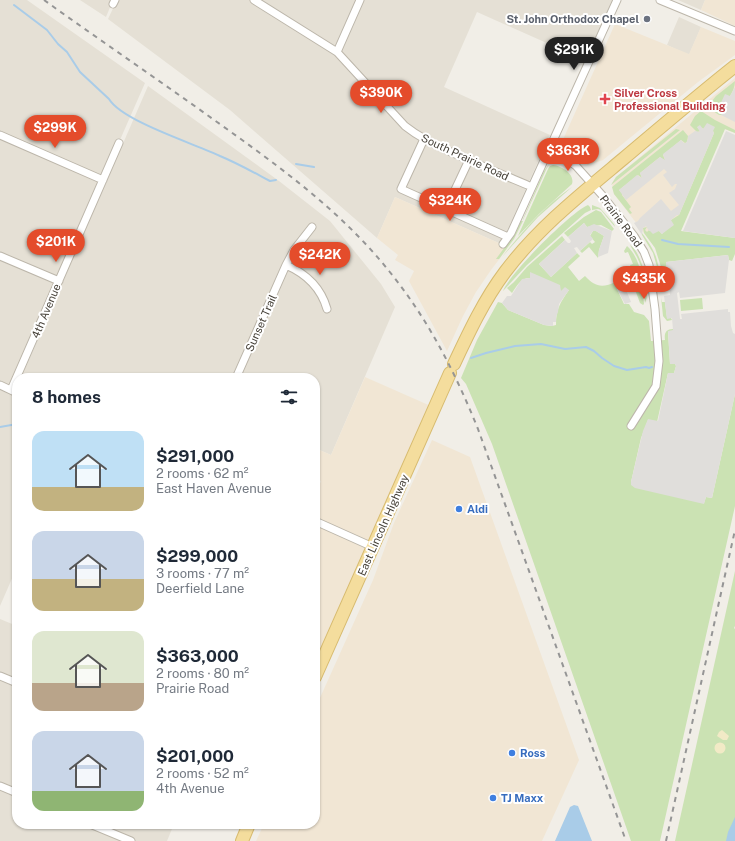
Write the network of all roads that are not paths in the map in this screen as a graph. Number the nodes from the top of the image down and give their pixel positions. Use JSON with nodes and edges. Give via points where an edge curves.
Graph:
{"nodes":[{"id":1,"x":254,"y":0,"type":"edge"},
{"id":2,"x":360,"y":0,"type":"edge"},
{"id":3,"x":617,"y":0,"type":"edge"},
{"id":4,"x":660,"y":0,"type":"edge"},
{"id":5,"x":735,"y":31,"type":"edge"},
{"id":6,"x":337,"y":52,"type":"junction"},
{"id":7,"x":735,"y":66,"type":"edge"},
{"id":8,"x":0,"y":135,"type":"edge"},
{"id":9,"x":424,"y":139,"type":"junction"},
{"id":10,"x":118,"y":143,"type":"dead end"},
{"id":11,"x":550,"y":150,"type":"junction"},
{"id":12,"x":469,"y":160,"type":"junction"},
{"id":13,"x":103,"y":180,"type":"junction"},
{"id":14,"x":593,"y":184,"type":"junction"},
{"id":15,"x":532,"y":187,"type":"junction"},
{"id":16,"x":446,"y":209,"type":"junction"},
{"id":17,"x":312,"y":227,"type":"dead end"},
{"id":18,"x":508,"y":237,"type":"junction"},
{"id":19,"x":504,"y":244,"type":"dead end"},
{"id":20,"x":0,"y":256,"type":"edge"},
{"id":21,"x":286,"y":265,"type":"junction"},
{"id":22,"x":58,"y":281,"type":"junction"},
{"id":23,"x":327,"y":309,"type":"dead end"},
{"id":24,"x":22,"y":373,"type":"edge"},
{"id":25,"x":238,"y":373,"type":"edge"},
{"id":26,"x":0,"y":386,"type":"edge"},
{"id":27,"x":12,"y":391,"type":"edge"},
{"id":28,"x":631,"y":426,"type":"dead end"},
{"id":29,"x":320,"y":523,"type":"edge"},
{"id":30,"x":373,"y":547,"type":"junction"},
{"id":31,"x":320,"y":666,"type":"edge"},
{"id":32,"x":0,"y":676,"type":"edge"},
{"id":33,"x":12,"y":681,"type":"edge"},
{"id":34,"x":0,"y":786,"type":"edge"},
{"id":35,"x":12,"y":792,"type":"edge"},
{"id":36,"x":102,"y":829,"type":"edge"},
{"id":37,"x":247,"y":829,"type":"edge"},
{"id":38,"x":131,"y":841,"type":"edge"},
{"id":39,"x":242,"y":841,"type":"edge"}],
"edges":[{"from":1,"to":6,"type":"street","name":"South Prairie Road"},
{"from":2,"to":6,"type":"street"},
{"from":3,"to":11,"type":"street"},
{"from":4,"to":5,"type":"street"},
{"from":6,"to":9,"type":"street","name":"South Prairie Road","via":[[405,126]]},
{"from":7,"to":14,"type":"main road","name":"East Lincoln Highway"},
{"from":8,"to":13,"type":"street"},
{"from":9,"to":12,"type":"street","name":"South Prairie Road"},
{"from":9,"to":16,"type":"street","via":[[401,189]]},
{"from":10,"to":13,"type":"street","name":"4th Avenue"},
{"from":11,"to":14,"type":"street","name":"Prairie Road","via":[[576,166]]},
{"from":11,"to":15,"type":"street"},
{"from":12,"to":15,"type":"street","name":"South Prairie Road"},
{"from":12,"to":16,"type":"street"},
{"from":13,"to":22,"type":"street","name":"4th Avenue"},
{"from":14,"to":28,"type":"street","name":"Prairie Road","via":[[634,236],[649,265],[659,362],[656,386]]},
{"from":14,"to":30,"type":"main road","name":"East Lincoln Highway","via":[[528,243],[506,271],[478,315]]},
{"from":15,"to":18,"type":"street"},
{"from":16,"to":18,"type":"street"},
{"from":17,"to":21,"type":"street","name":"Sunset Trail"},
{"from":18,"to":19,"type":"street"},
{"from":20,"to":22,"type":"street"},
{"from":21,"to":23,"type":"street","via":[[311,280],[324,298]]},
{"from":21,"to":25,"type":"street","name":"Sunset Trail"},
{"from":22,"to":24,"type":"street","name":"4th Avenue"},
{"from":26,"to":27,"type":"street"},
{"from":29,"to":30,"type":"street"},
{"from":30,"to":31,"type":"main road","name":"East Lincoln Highway"},
{"from":32,"to":33,"type":"street"},
{"from":34,"to":35,"type":"street"},
{"from":36,"to":38,"type":"street"},
{"from":37,"to":39,"type":"main road"}]}
